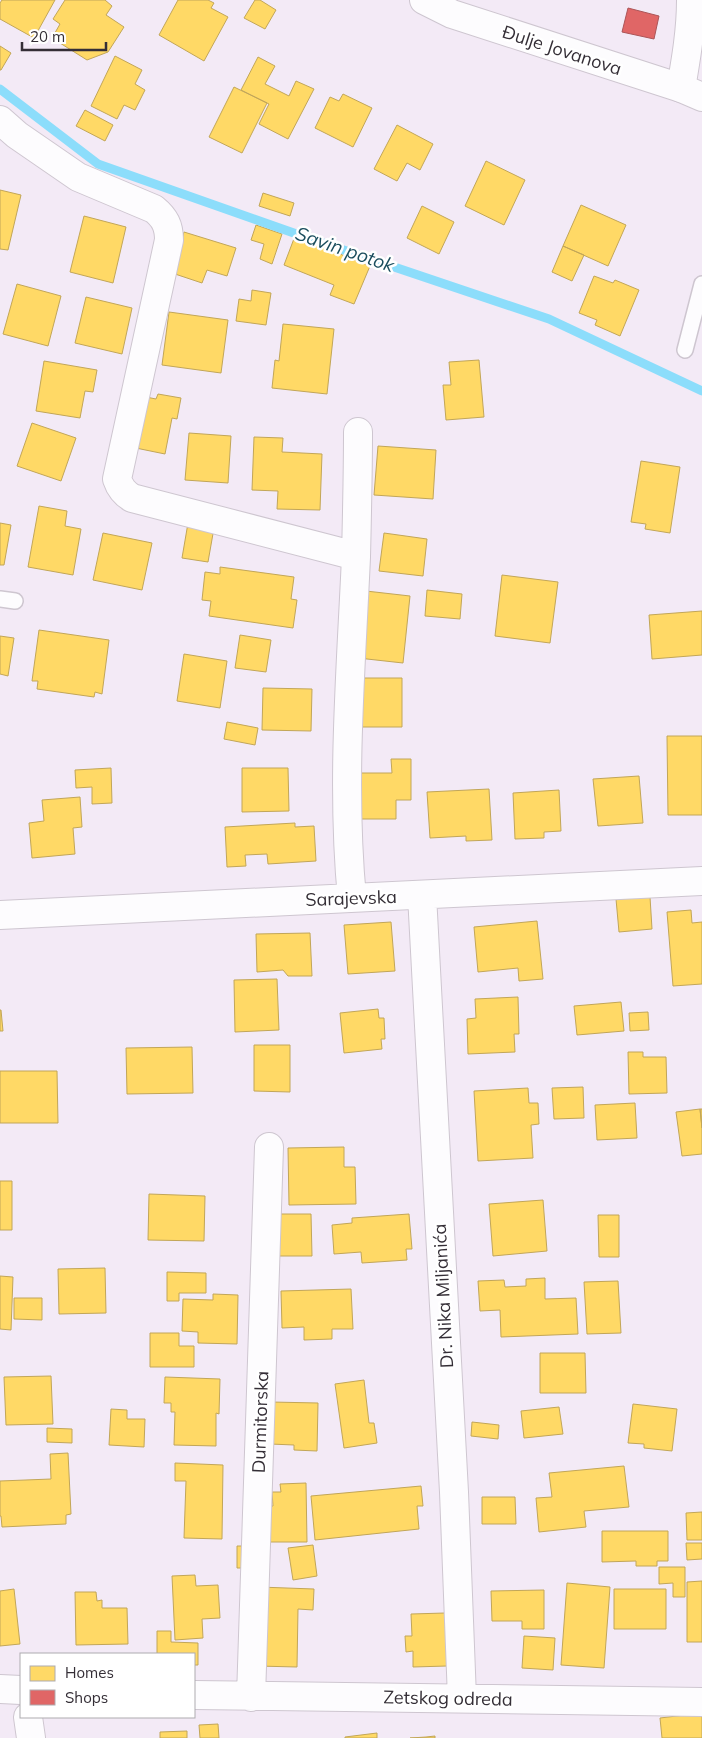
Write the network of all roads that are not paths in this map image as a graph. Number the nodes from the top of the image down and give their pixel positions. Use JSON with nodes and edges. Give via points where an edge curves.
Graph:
{"nodes":[{"id":1,"x":424,"y":0,"type":"edge"},
{"id":2,"x":691,"y":0,"type":"edge"},
{"id":3,"x":455,"y":7,"type":"edge"},
{"id":4,"x":691,"y":93,"type":"edge"},
{"id":5,"x":0,"y":120,"type":"edge"},
{"id":6,"x":702,"y":284,"type":"edge"},
{"id":7,"x":685,"y":350,"type":"dead end"},
{"id":8,"x":358,"y":432,"type":"dead end"},
{"id":9,"x":356,"y":556,"type":"junction"},
{"id":10,"x":702,"y":881,"type":"edge"},
{"id":11,"x":422,"y":895,"type":"junction"},
{"id":12,"x":352,"y":898,"type":"junction"},
{"id":13,"x":0,"y":915,"type":"edge"},
{"id":14,"x":269,"y":1147,"type":"dead end"},
{"id":15,"x":0,"y":1689,"type":"edge"},
{"id":16,"x":20,"y":1690,"type":"edge"},
{"id":17,"x":195,"y":1695,"type":"edge"},
{"id":18,"x":251,"y":1697,"type":"junction"},
{"id":19,"x":462,"y":1698,"type":"junction"},
{"id":20,"x":702,"y":1702,"type":"edge"},
{"id":21,"x":28,"y":1718,"type":"edge"},
{"id":22,"x":31,"y":1738,"type":"edge"}],
"edges":[{"from":1,"to":3,"type":"street","name":"Đulje Jovanova"},
{"from":2,"to":4,"type":"street"},
{"from":3,"to":4,"type":"street","name":"Đulje Jovanova"},
{"from":5,"to":9,"type":"street","via":[[78,176],[154,209],[162,215],[169,230],[117,478],[119,486],[132,498]]},
{"from":6,"to":7,"type":"lane"},
{"from":8,"to":9,"type":"street"},
{"from":9,"to":12,"type":"street","via":[[348,733]]},
{"from":10,"to":11,"type":"street","name":"Sarajevska"},
{"from":11,"to":12,"type":"street","name":"Sarajevska"},
{"from":11,"to":19,"type":"street","name":"Dr. Nika Miljanića"},
{"from":12,"to":13,"type":"street","name":"Sarajevska"},
{"from":14,"to":18,"type":"street","name":"Durmitorska"},
{"from":15,"to":16,"type":"street"},
{"from":17,"to":18,"type":"street","name":"Zetskog odreda"},
{"from":18,"to":19,"type":"street","name":"Zetskog odreda"},
{"from":19,"to":20,"type":"street","name":"Zetskog odreda"},
{"from":21,"to":22,"type":"street"}]}
